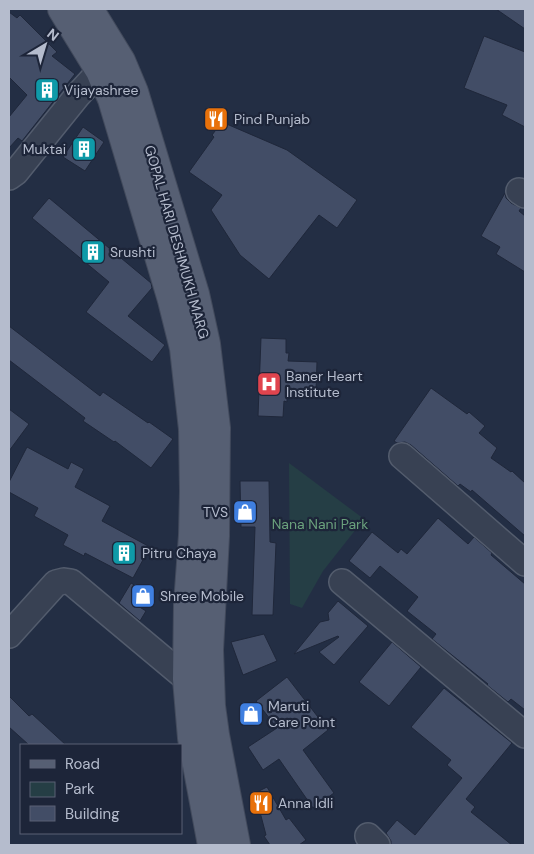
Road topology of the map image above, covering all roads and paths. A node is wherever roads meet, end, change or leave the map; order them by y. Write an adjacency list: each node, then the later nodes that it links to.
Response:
1 (62, 9): 3 (main road, GOPAL HARI DESHMUKH MARG)
2 (89, 9): 3 (main road, GOPAL HARI DESHMUKH MARG)
3 (112, 78): 4 (street); 9 (main road, GOPAL HARI DESHMUKH MARG); 12 (main road, GOPAL HARI DESHMUKH MARG)
4 (9, 177)
5 (402, 456): 6 (street)
6 (525, 563)
7 (342, 582): 10 (street)
8 (9, 635): 9 (street)
9 (187, 678): 11 (main road, GOPAL HARI DESHMUKH MARG)
10 (525, 735)
11 (212, 845)
12 (236, 845)

